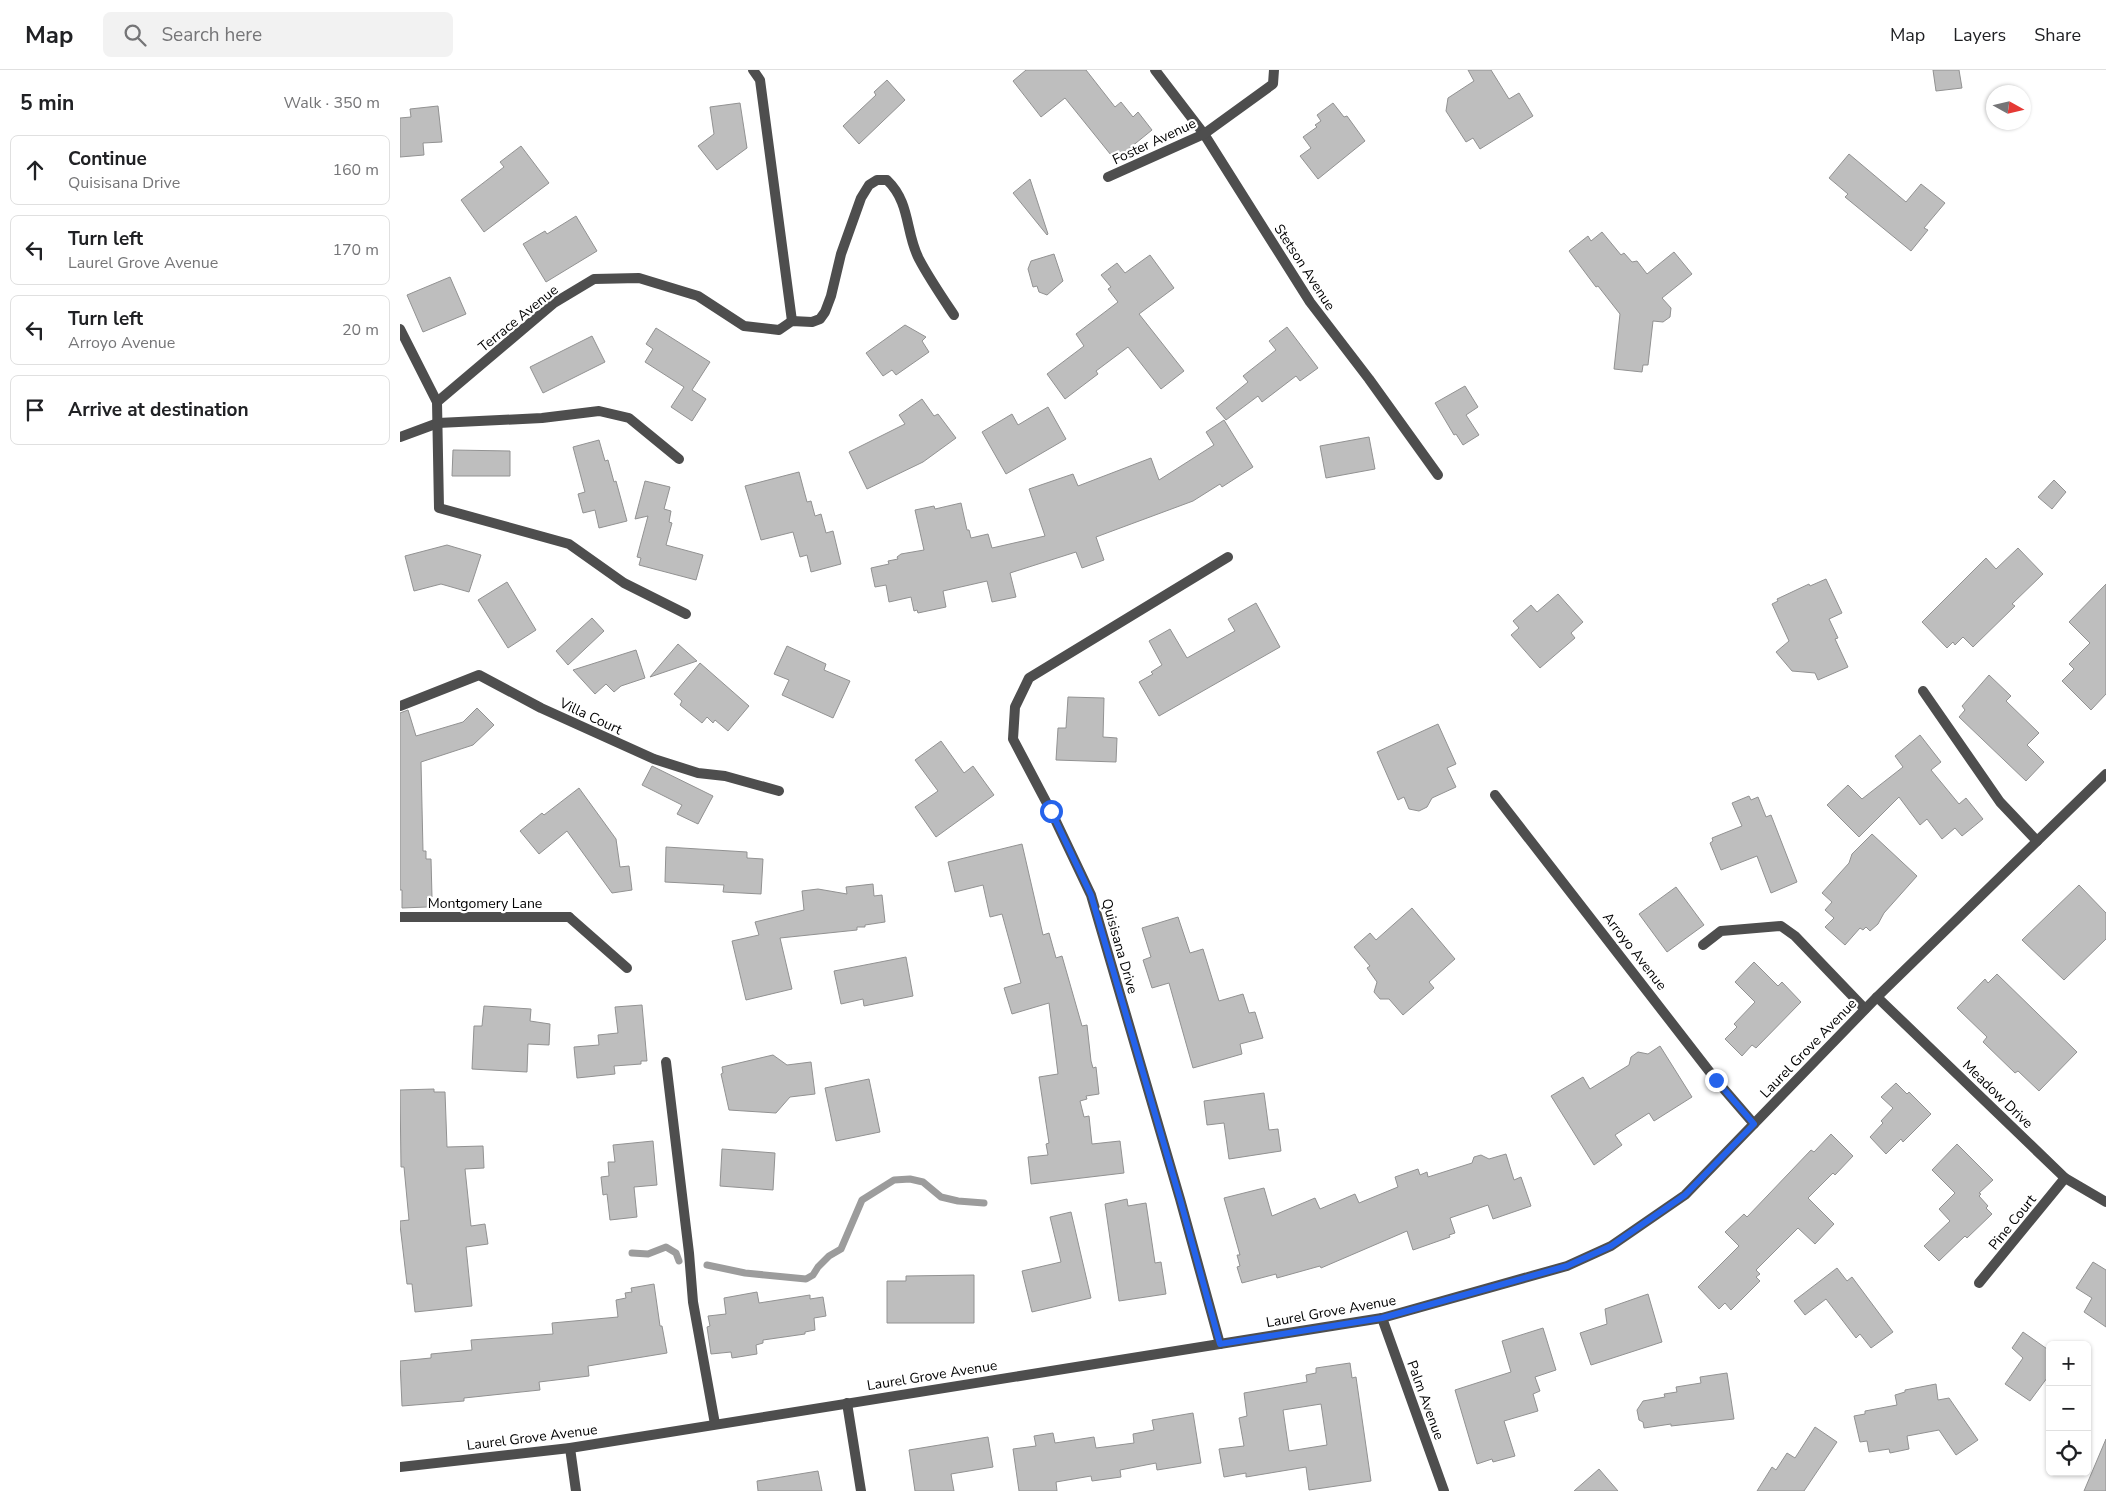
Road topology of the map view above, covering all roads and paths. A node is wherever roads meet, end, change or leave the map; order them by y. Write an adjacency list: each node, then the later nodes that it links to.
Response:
1 (753, 70): 7 (street)
2 (1156, 70): 4 (street, Stetson Avenue)
3 (1274, 70): 4 (street, Foster Avenue)
4 (1204, 134): 5 (street, Foster Avenue); 13 (street, Stetson Avenue)
5 (1108, 177)
6 (954, 315): 7 (street, Terrace Avenue)
7 (792, 321): 9 (street, Terrace Avenue)
8 (400, 329): 9 (street)
9 (437, 402): 10 (street)
10 (438, 422): 11 (street); 12 (street); 15 (street)
11 (400, 437)
12 (680, 459)
13 (1438, 475)
14 (1228, 557): 33 (street, Quisisana Drive)
15 (686, 614)
16 (1923, 690): 21 (street)
17 (400, 706): 19 (street, Villa Court)
18 (2106, 774): 21 (street, Laurel Grove Avenue)
19 (779, 791)
20 (1495, 795): 28 (street, Arroyo Avenue)
21 (2037, 841): 25 (street, Laurel Grove Avenue)
22 (400, 917): 24 (street, Montgomery Lane)
23 (1703, 945): 26 (street)
24 (627, 968)
25 (1876, 997): 26 (street, Laurel Grove Avenue); 29 (street, Meadow Drive)
26 (1865, 1010): 28 (street, Laurel Grove Avenue)
27 (666, 1062): 35 (street)
28 (1754, 1124): 32 (street, Laurel Grove Avenue)
29 (2065, 1178): 30 (street, Meadow Drive); 31 (street, Pine Court)
30 (2106, 1202)
31 (1979, 1284)
32 (1382, 1318): 33 (street, Laurel Grove Avenue); 40 (street, Palm Avenue)
33 (1220, 1344): 34 (street, Laurel Grove Avenue)
34 (847, 1403): 35 (street, Laurel Grove Avenue); 39 (street)
35 (715, 1424): 36 (street, Laurel Grove Avenue)
36 (570, 1448): 37 (street, Laurel Grove Avenue); 38 (street)
37 (400, 1467)
38 (576, 1491)
39 (861, 1491)
40 (1444, 1491)

